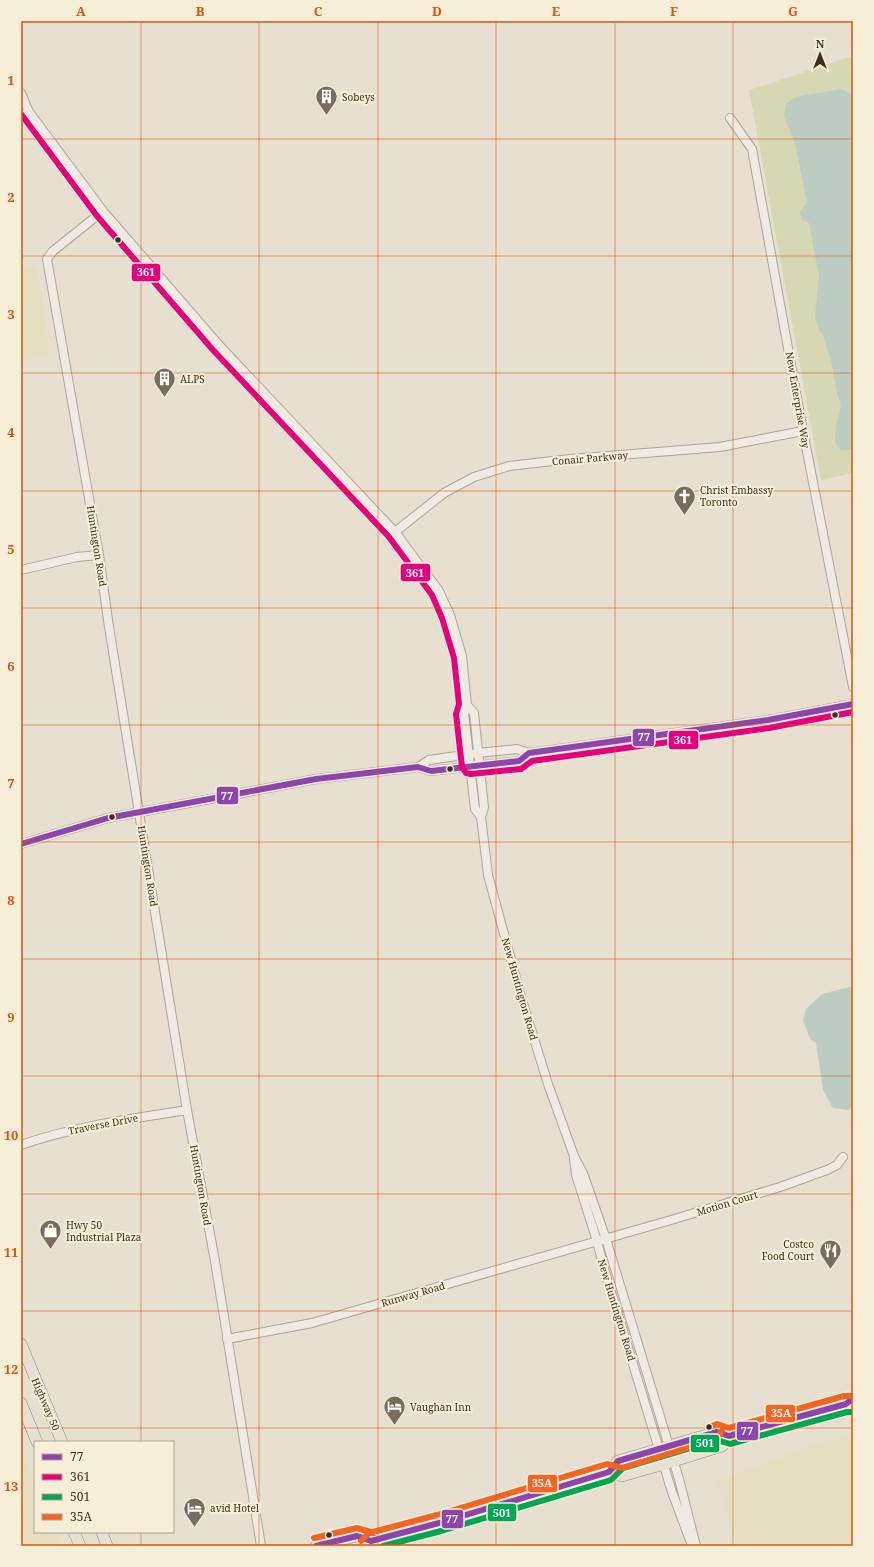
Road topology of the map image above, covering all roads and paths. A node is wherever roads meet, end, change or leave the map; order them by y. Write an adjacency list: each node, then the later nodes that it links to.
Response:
1 (21, 93): 3 (street, New Huntington Road)
2 (730, 118): 4 (street, New Enterprise Way)
3 (104, 211): 5 (street, New Huntington Road); 6 (street, Huntington Road)
4 (803, 431): 5 (street, Conair Parkway); 8 (street, New Enterprise Way)
5 (395, 532): 10 (street, New Huntington Road)
6 (99, 555): 7 (street); 17 (street, Huntington Road)
7 (21, 570)
8 (853, 687)
9 (853, 704): 12 (street)
10 (467, 705): 11 (street, New Huntington Road); 13 (street, New Huntington Road)
11 (478, 753): 12 (street); 13 (street); 14 (street, New Huntington Road)
12 (529, 753): 14 (street)
13 (469, 755): 15 (street, New Huntington Road); 16 (street)
14 (479, 765): 15 (street); 18 (street, New Huntington Road)
15 (470, 766): 16 (street); 18 (street, New Huntington Road)
16 (418, 767): 17 (street)
17 (140, 812): 19 (street); 20 (street, Huntington Road)
18 (481, 817): 22 (street, New Huntington Road)
19 (21, 844)
20 (187, 1110): 21 (street, Traverse Drive); 26 (street, Huntington Road)
21 (21, 1145)
22 (574, 1156): 24 (street, New Huntington Road); 25 (street, New Huntington Road)
23 (843, 1156): 24 (street, Motion Court)
24 (606, 1239): 25 (street, Motion Court); 33 (street, New Huntington Road)
25 (597, 1241): 26 (street, Runway Road); 33 (street, New Huntington Road)
26 (227, 1339): 43 (street, Huntington Road)
27 (21, 1344): 32 (main road, Highway 50)
28 (851, 1402): 30 (main road)
29 (21, 1403): 31 (main road)
30 (729, 1436): 33 (main road); 34 (main road)
31 (37, 1441)
32 (62, 1441)
33 (664, 1448): 34 (street, New Huntington Road); 35 (main road)
34 (668, 1463): 35 (main road); 45 (street); 46 (street)
35 (609, 1472): 39 (main road)
36 (68, 1533): 40 (main road)
37 (74, 1533): 41 (main road)
38 (100, 1533): 42 (main road)
39 (369, 1544): 44 (main road)
40 (74, 1546)
41 (80, 1546)
42 (106, 1546)
43 (261, 1546)
44 (316, 1546)
45 (692, 1546)
46 (696, 1546)

